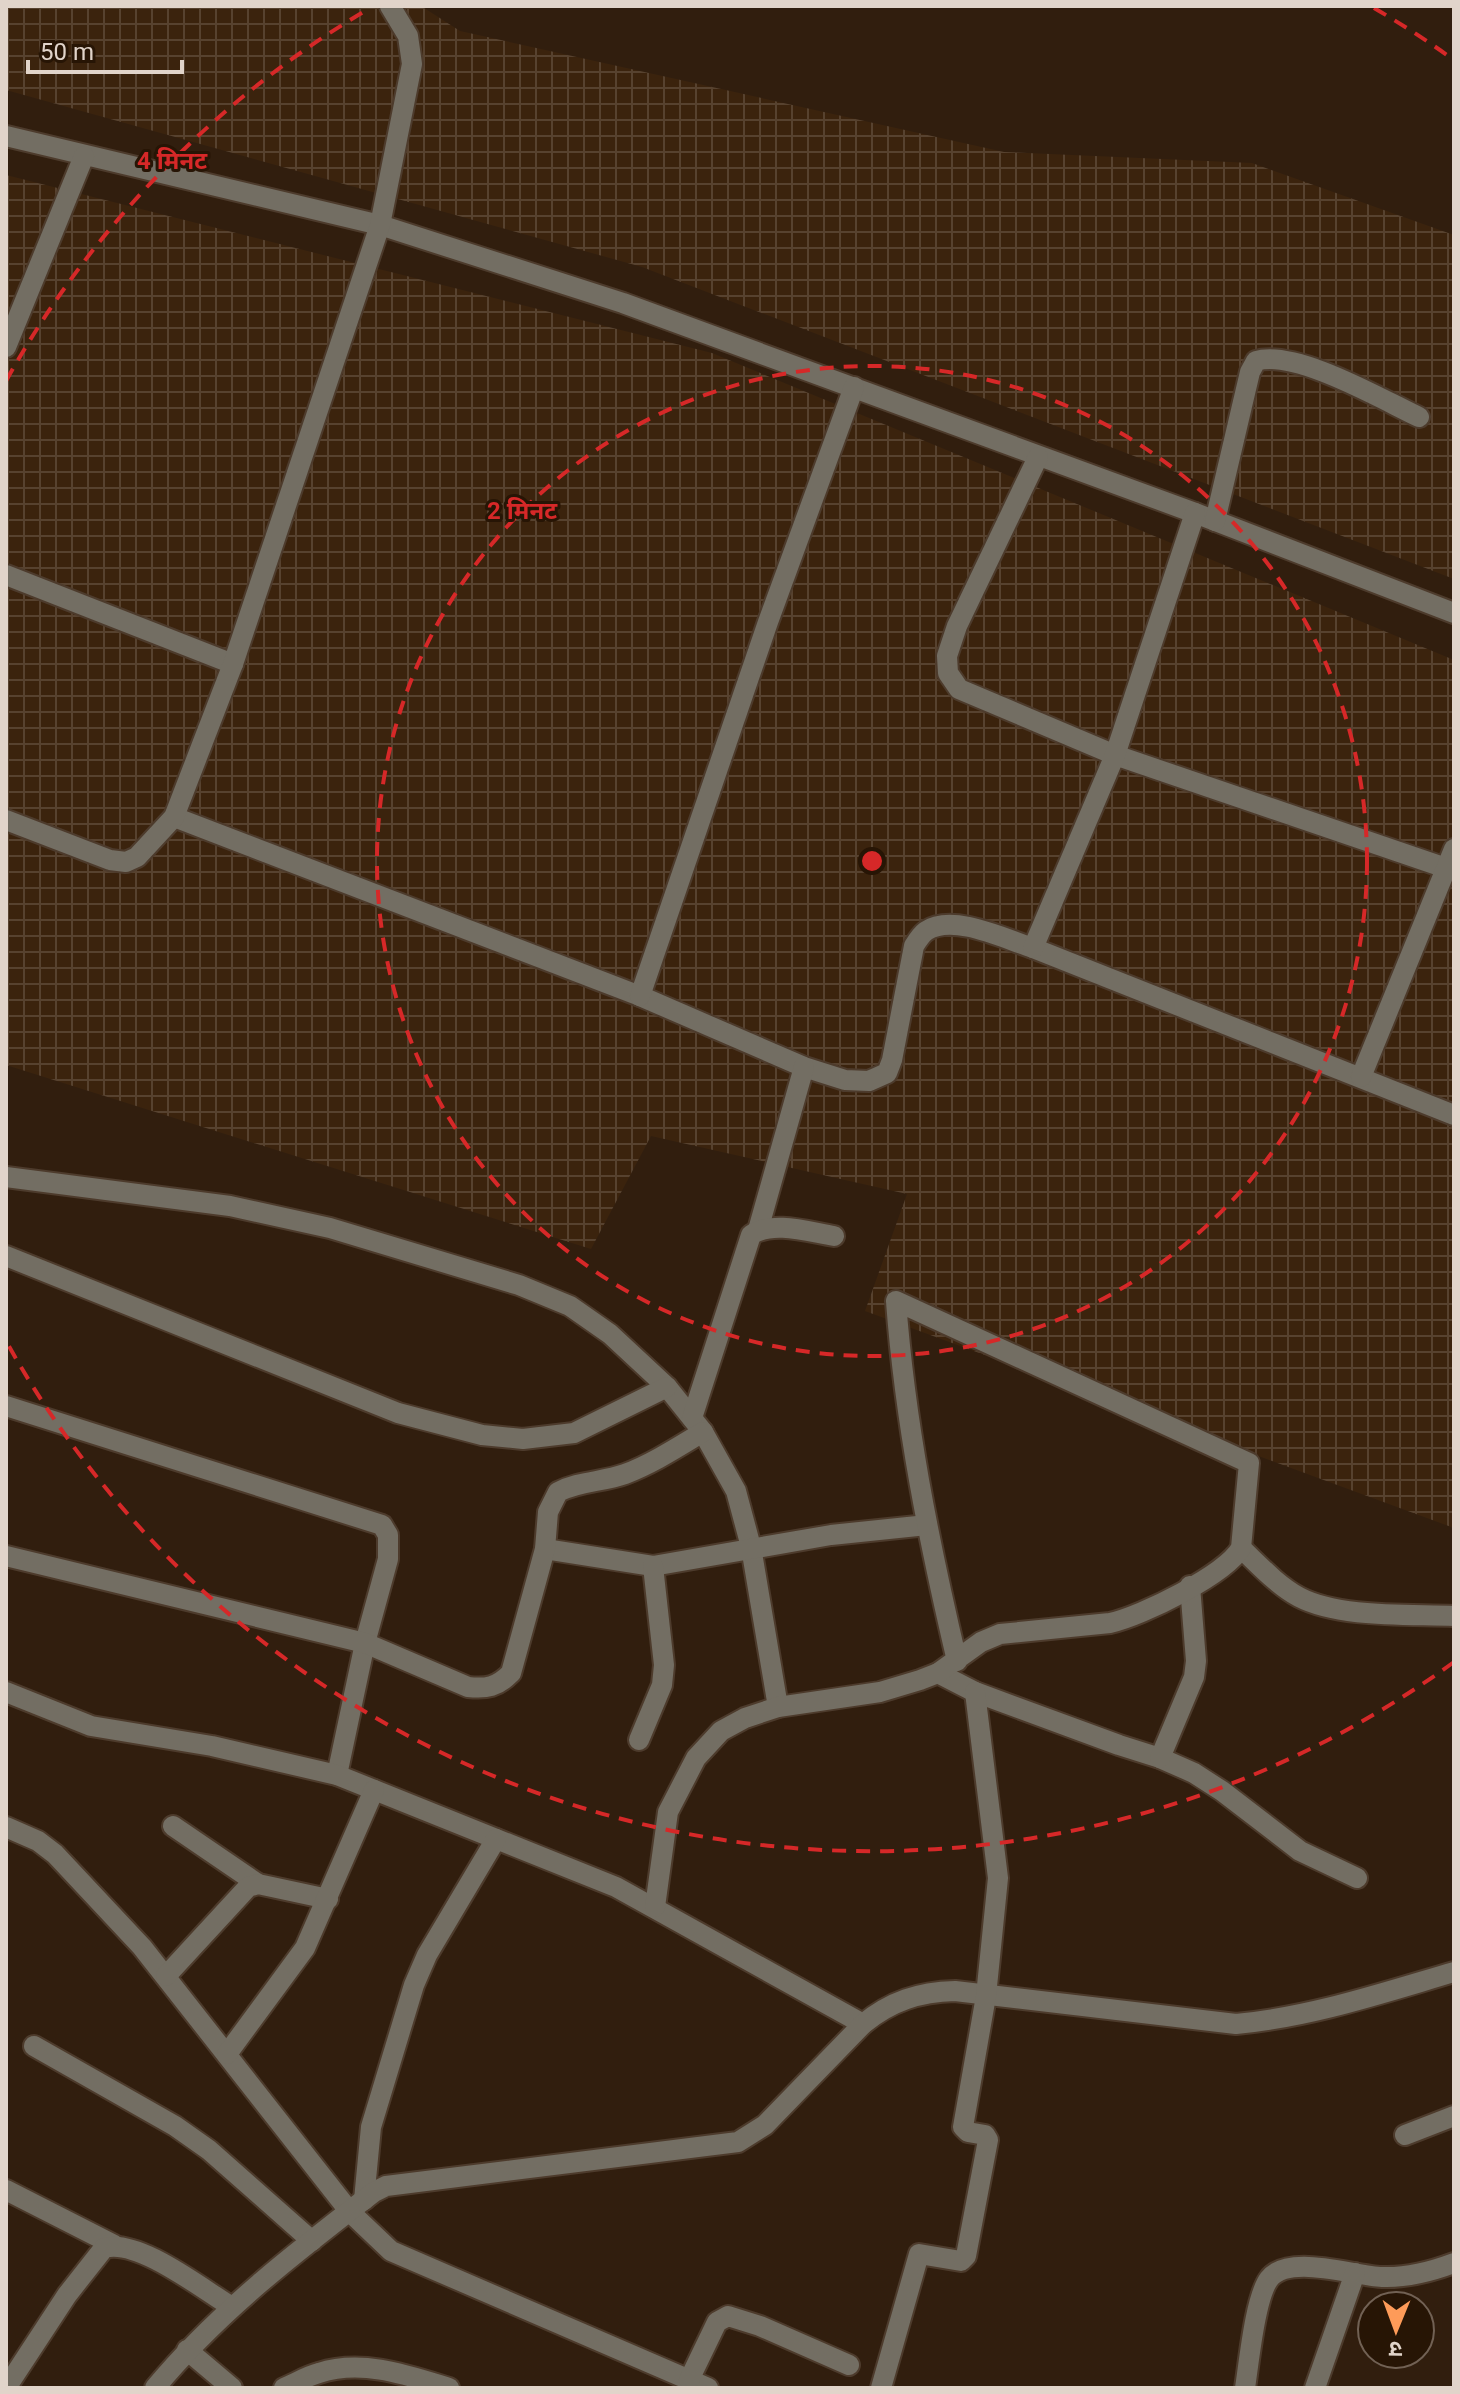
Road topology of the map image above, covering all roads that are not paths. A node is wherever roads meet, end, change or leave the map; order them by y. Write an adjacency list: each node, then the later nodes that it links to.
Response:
1 (390, 6): 4 (street)
2 (6, 136): 3 (street)
3 (84, 156): 4 (street); 5 (street)
4 (380, 225): 6 (street); 13 (street)
5 (6, 347)
6 (854, 387): 8 (street); 20 (street)
7 (1419, 417): 10 (street)
8 (1038, 457): 9 (street); 14 (street)
9 (1195, 513): 10 (street); 14 (street)
10 (1215, 521): 12 (street)
11 (6, 575): 13 (street)
12 (1454, 613)
13 (233, 664): 15 (street)
14 (1115, 755): 18 (street); 19 (street)
15 (174, 817): 16 (street); 20 (street)
16 (6, 820)
17 (1454, 849): 18 (street)
18 (1446, 868): 22 (street)
19 (1033, 948): 21 (street); 22 (street)
20 (640, 996): 21 (street)
21 (804, 1067): 25 (street)
22 (1361, 1077): 23 (street)
23 (1454, 1115)
24 (6, 1177): 28 (street)
25 (758, 1230): 26 (street); 30 (street)
26 (834, 1236)
27 (6, 1256): 28 (street)
28 (667, 1387): 30 (street)
29 (6, 1406): 39 (street)
30 (698, 1425): 32 (street); 34 (street)
31 (927, 1525): 32 (street); 33 (street); 40 (street)
32 (751, 1547): 36 (street); 44 (street)
33 (1241, 1548): 37 (street); 38 (street)
34 (545, 1549): 36 (street); 39 (street)
35 (6, 1556): 39 (street)
36 (653, 1566): 45 (street)
37 (1190, 1586): 40 (street); 46 (street)
38 (1454, 1616)
39 (365, 1643): 47 (street)
40 (957, 1661): 41 (street)
41 (938, 1673): 43 (street); 44 (street)
42 (6, 1692): 47 (street)
43 (975, 1692): 46 (street); 58 (street)
44 (778, 1707): 55 (street)
45 (639, 1740)
46 (1160, 1758): 52 (street)
47 (337, 1775): 48 (street)
48 (374, 1790): 51 (street); 54 (street)
49 (173, 1826): 53 (street)
50 (6, 1827): 57 (street)
51 (496, 1839): 55 (street); 65 (street)
52 (1357, 1878)
53 (258, 1884): 54 (street); 57 (street)
54 (328, 1899): 61 (street)
55 (655, 1907): 59 (street)
56 (1454, 1972): 58 (street)
57 (166, 1976): 61 (street)
58 (986, 1996): 59 (street); 79 (street)
59 (863, 2024): 65 (street)
60 (34, 2046): 66 (street)
61 (227, 2054): 65 (street)
62 (1454, 2116): 63 (street)
63 (1405, 2135)
64 (6, 2190): 67 (street)
65 (357, 2206): 66 (street); 73 (street)
66 (312, 2241): 70 (street)
67 (114, 2245): 70 (street); 74 (street)
68 (1454, 2263): 69 (street)
69 (1355, 2273): 80 (street); 81 (street)
70 (232, 2307): 71 (street)
71 (187, 2350): 75 (street); 76 (street)
72 (849, 2365): 73 (street)
73 (699, 2384)
74 (6, 2388)
75 (155, 2388)
76 (232, 2388)
77 (284, 2388): 78 (street)
78 (449, 2388)
79 (881, 2388)
80 (1245, 2388)
81 (1315, 2388)

